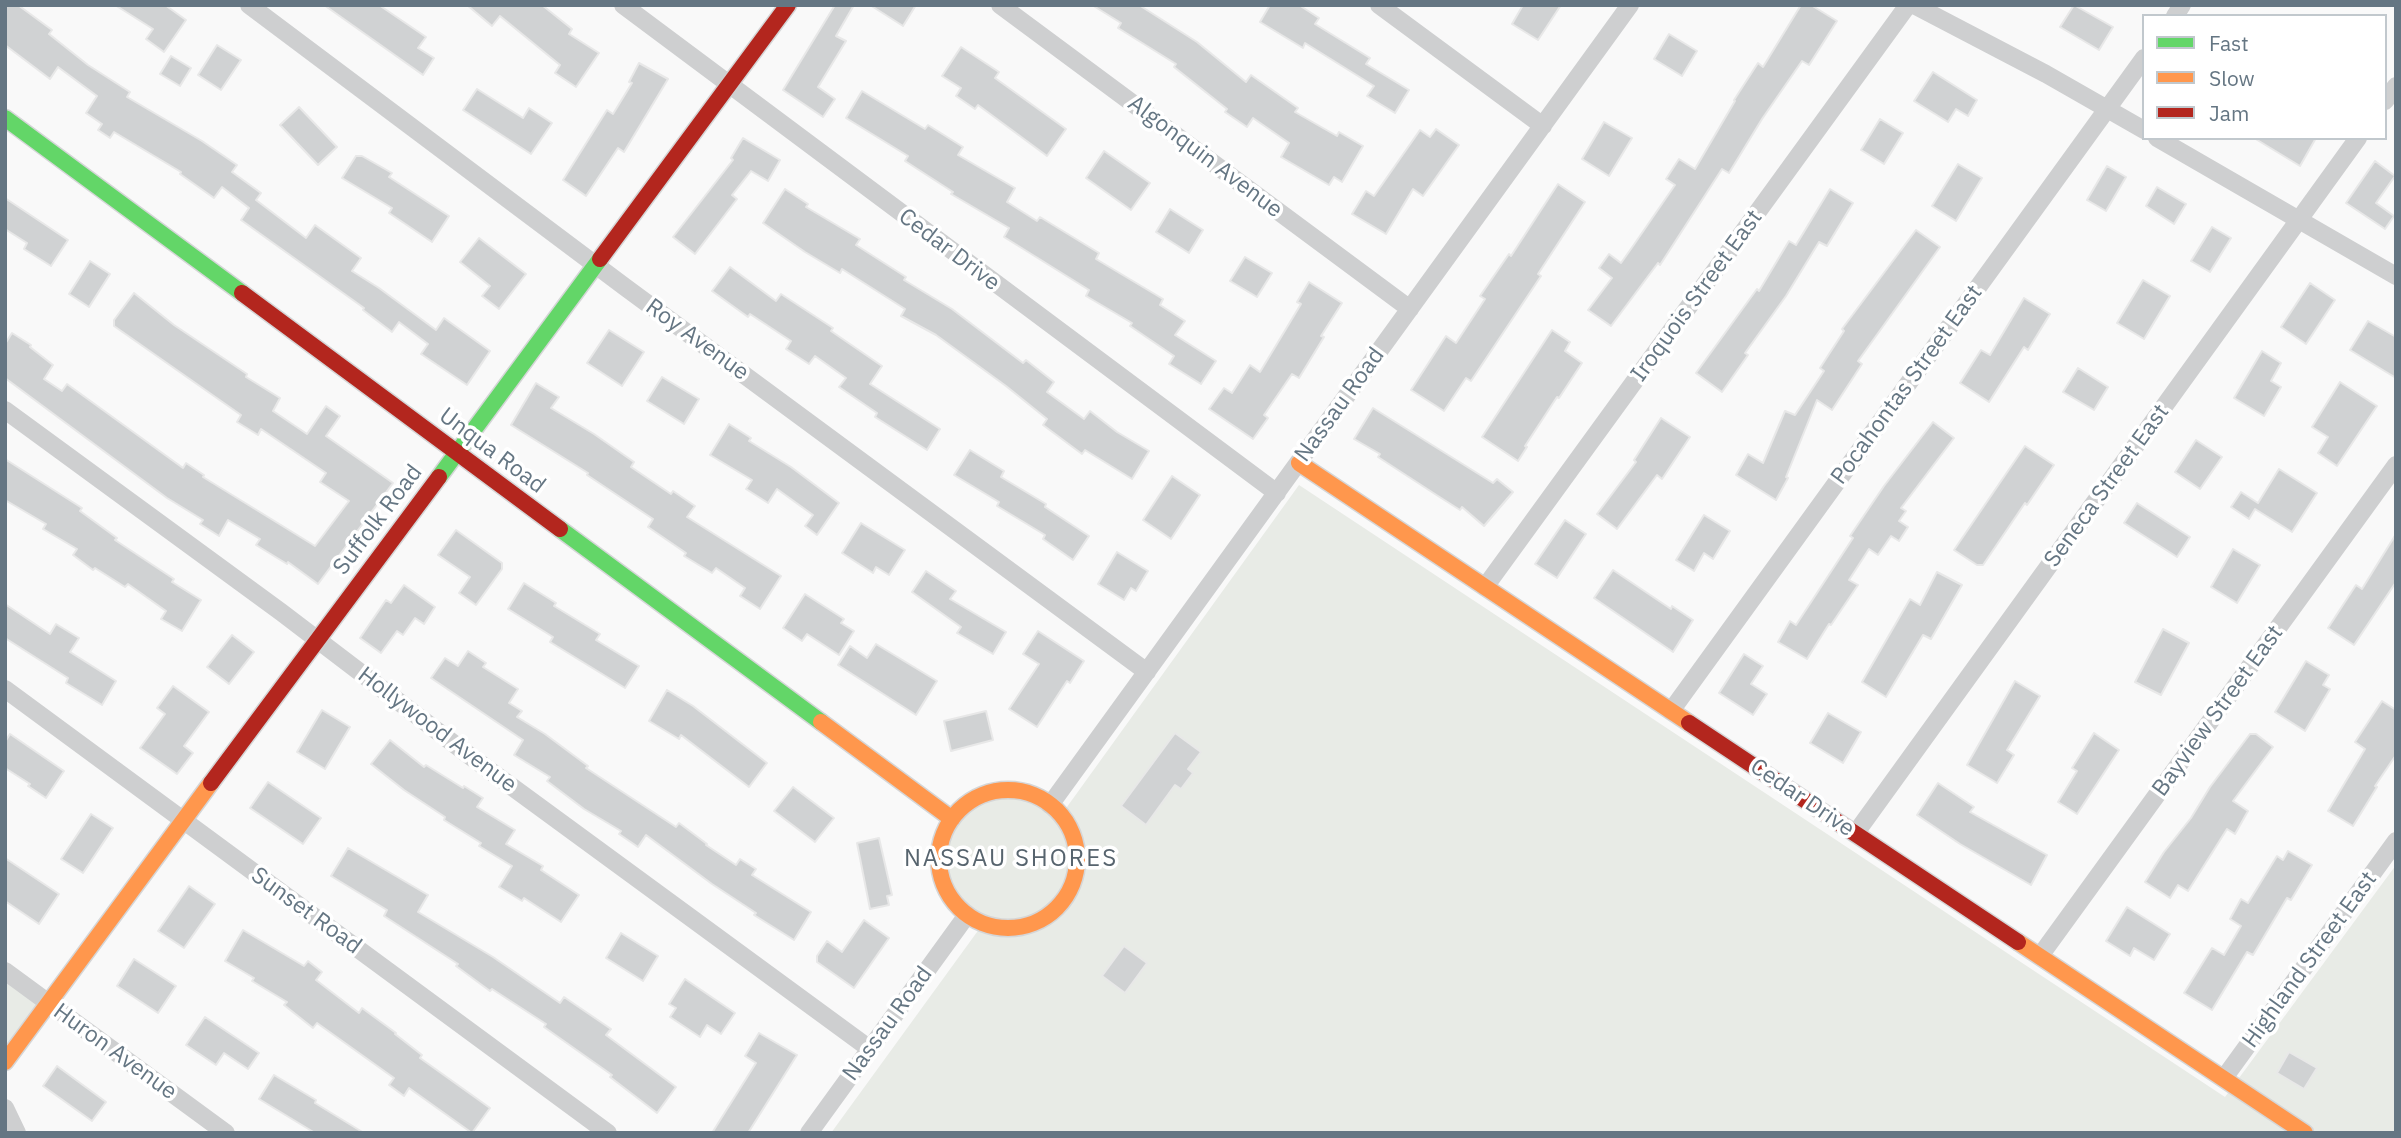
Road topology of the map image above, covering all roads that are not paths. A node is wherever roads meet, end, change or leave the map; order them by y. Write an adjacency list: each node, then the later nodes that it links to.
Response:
1 (249, 5): 18 (street, Roy Avenue)
2 (623, 5): 10 (street, Cedar Drive)
3 (788, 5): 10 (street, Suffolk Road)
4 (1000, 5): 20 (street, Algonquin Avenue)
5 (1379, 5): 13 (street)
6 (1630, 5): 13 (street, Nassau Road)
7 (1908, 5): 26 (street, Iroquois Street East)
8 (1914, 5): 11 (street)
9 (2142, 61): 11 (street, Pocahontas Street East)
10 (728, 86): 18 (street, Suffolk Road); 25 (street, Cedar Drive)
11 (2107, 109): 14 (street); 30 (street, Pocahontas Street East)
12 (5, 118): 22 (street, Unqua Road)
13 (1542, 126): 20 (street, Nassau Road)
14 (2142, 130)
15 (2160, 140): 17 (street)
16 (2357, 140): 17 (street, Seneca Street East)
17 (2299, 220): 19 (street); 34 (street, Seneca Street East)
18 (597, 264): 22 (street, Suffolk Road); 28 (street, Roy Avenue)
19 (2396, 276)
20 (1410, 309): 23 (street, Nassau Road)
21 (5, 410): 27 (street, Hollywood Avenue)
22 (457, 452): 27 (street, Suffolk Road); 32 (street, Unqua Road)
23 (1299, 463): 25 (street, Nassau Road); 26 (street, Cedar Drive)
24 (2396, 465): 37 (street, Bayview Street East)
25 (1277, 493): 28 (street, Nassau Road)
26 (1485, 587): 30 (street, Cedar Drive)
27 (317, 641): 33 (street, Suffolk Road); 40 (street, Hollywood Avenue)
28 (1147, 671): 31 (street, Nassau Road)
29 (5, 689): 33 (street, Sunset Road)
30 (1671, 711): 34 (street, Cedar Drive)
31 (1050, 805): 32 (street); 36 (street)
32 (952, 820): 36 (street)
33 (184, 821): 39 (street, Suffolk Road); 46 (street, Sunset Road)
34 (1854, 834): 37 (street, Cedar Drive)
35 (2396, 841): 42 (street, Highland Street East)
36 (967, 915): 40 (street, Nassau Road)
37 (2040, 956): 42 (street, Cedar Drive)
38 (5, 971): 39 (street, Huron Avenue)
39 (49, 1003): 41 (street, Suffolk Road); 45 (street, Huron Avenue)
40 (870, 1049): 47 (street, Nassau Road)
41 (5, 1062)
42 (2224, 1078): 48 (street, Cedar Drive)
43 (5, 1108): 44 (street)
44 (18, 1133)
45 (226, 1133)
46 (608, 1133)
47 (809, 1133)
48 (2305, 1133)

